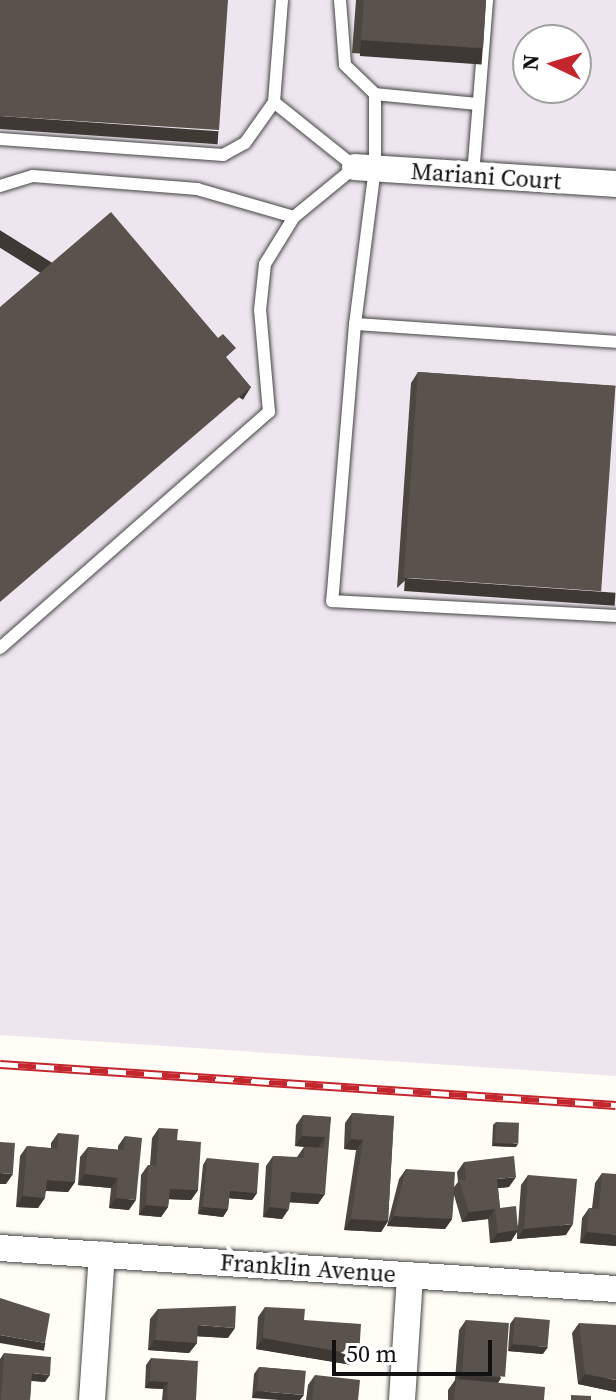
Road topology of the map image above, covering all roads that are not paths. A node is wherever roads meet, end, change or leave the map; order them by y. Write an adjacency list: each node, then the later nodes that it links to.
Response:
1 (282, 0): 5 (lane)
2 (340, 0): 4 (lane)
3 (487, 0): 6 (lane)
4 (375, 94): 6 (lane); 8 (lane)
5 (274, 102): 7 (lane); 8 (lane)
6 (477, 104): 9 (lane)
7 (0, 139)
8 (365, 168): 9 (street, Mariani Court); 12 (lane); 13 (lane)
9 (473, 175): 10 (street, Mariani Court)
10 (616, 184)
11 (0, 186): 12 (lane)
12 (294, 217): 16 (lane)
13 (355, 324): 14 (lane); 15 (lane)
14 (616, 342)
15 (616, 616)
16 (0, 648)
17 (0, 1248): 18 (street, Franklin Avenue)
18 (102, 1254): 19 (street, Franklin Avenue); 21 (street)
19 (410, 1275): 20 (street, Franklin Avenue); 22 (street)
20 (616, 1289)
21 (92, 1400)
22 (402, 1400)

